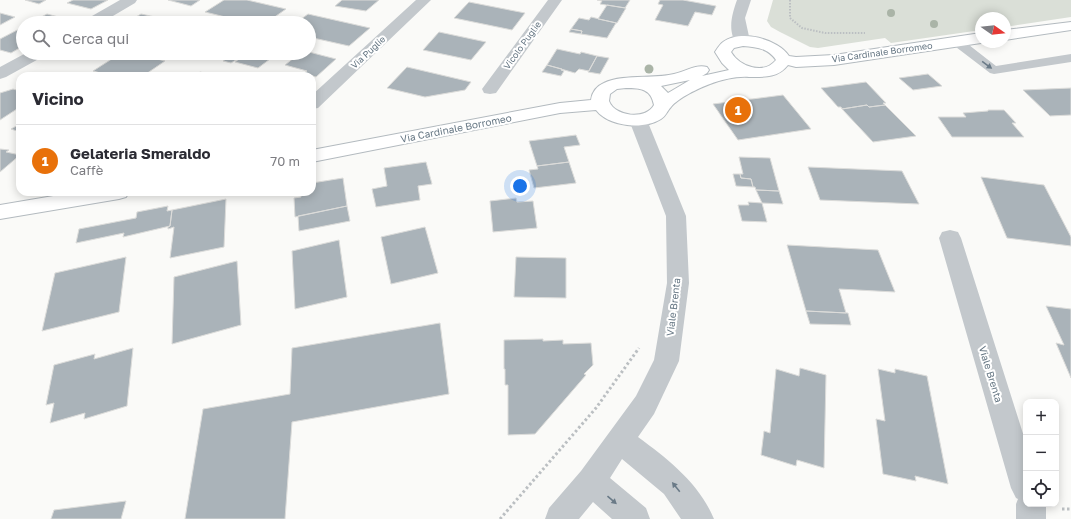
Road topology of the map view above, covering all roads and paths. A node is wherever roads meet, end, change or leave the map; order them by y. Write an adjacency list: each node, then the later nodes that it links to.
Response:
1 (130, 0): 6 (street)
2 (424, 0): 22 (street, Via Puglie)
3 (555, 0): 21 (street, Vicolo Puglie)
4 (744, 0): 11 (street)
5 (790, 0): 8 (path)
6 (102, 16)
7 (1071, 26): 9 (street)
8 (870, 33)
9 (1011, 34)
10 (975, 39): 12 (street, Via Cardinale Borromeo)
11 (742, 41): 13 (street); 16 (street)
12 (956, 41): 14 (lane, one-way to 14); 16 (street, Via Cardinale Borromeo)
13 (723, 52): 17 (street); 20 (street)
14 (1071, 58)
15 (25, 60): 18 (street)
16 (784, 60): 17 (street)
17 (748, 72): 24 (street)
18 (1, 73): 19 (street)
19 (16, 76)
20 (638, 83): 23 (street); 24 (street)
21 (490, 89)
22 (316, 100)
23 (600, 104): 25 (street); 26 (street, Via Cardinale Borromeo)
24 (663, 105): 25 (street)
25 (638, 120): 31 (street, Viale Brenta)
26 (316, 155)
27 (95, 196): 28 (street)
28 (0, 212)
29 (950, 238): 32 (street, Viale Brenta)
30 (640, 348): 35 (path)
31 (619, 440): 33 (street, Viale Brenta); 38 (street, one-way to 31)
32 (1023, 478)
33 (590, 481): 36 (street, Viale Brenta); 37 (street, one-way to 37)
34 (1031, 507): 39 (street)
35 (500, 519)
36 (560, 519)
37 (635, 519)
38 (699, 519)
39 (1031, 519)

